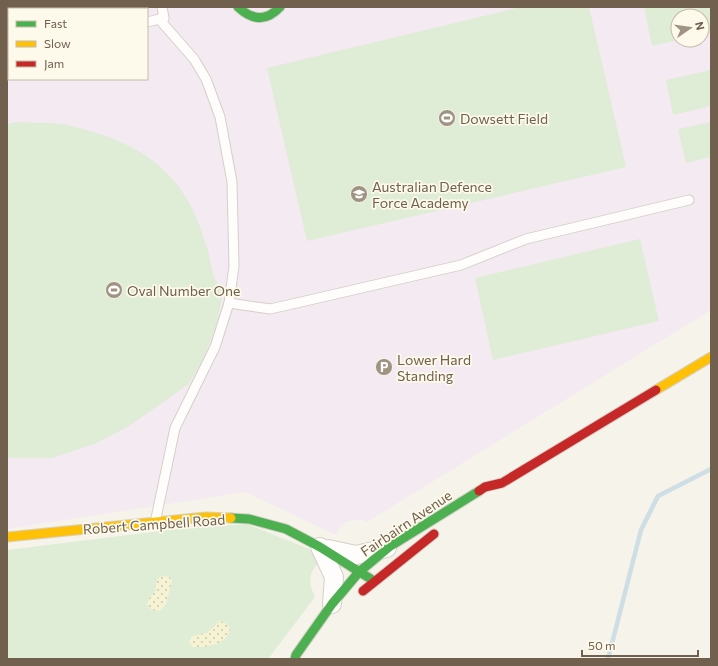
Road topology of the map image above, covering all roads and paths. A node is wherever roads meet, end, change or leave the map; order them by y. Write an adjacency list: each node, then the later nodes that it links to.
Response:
1 (162, 7): 4 (lane)
2 (238, 7): 3 (main road)
3 (280, 7)
4 (159, 19): 5 (lane); 7 (lane)
5 (148, 22)
6 (689, 200): 7 (lane)
7 (229, 303): 11 (lane)
8 (711, 357): 9 (main road, Fairbairn Avenue)
9 (502, 483): 10 (main road, Fairbairn Avenue); 15 (main road, Fairbairn Avenue)
10 (488, 497)
11 (155, 522): 13 (main road, Robert Campbell Road); 14 (main road, Robert Campbell Road)
12 (438, 531): 17 (main road, Fairbairn Avenue)
13 (7, 537)
14 (320, 547): 15 (street, Robert Campbell Road); 16 (main road, Robert Campbell Road); 19 (street)
15 (389, 548): 16 (main road, Fairbairn Avenue)
16 (359, 572): 17 (main road, Robert Campbell Road); 19 (main road, Fairbairn Avenue)
17 (374, 581): 18 (main road, Fairbairn Avenue)
18 (357, 597)
19 (332, 604): 20 (main road, Fairbairn Avenue)
20 (295, 659)

